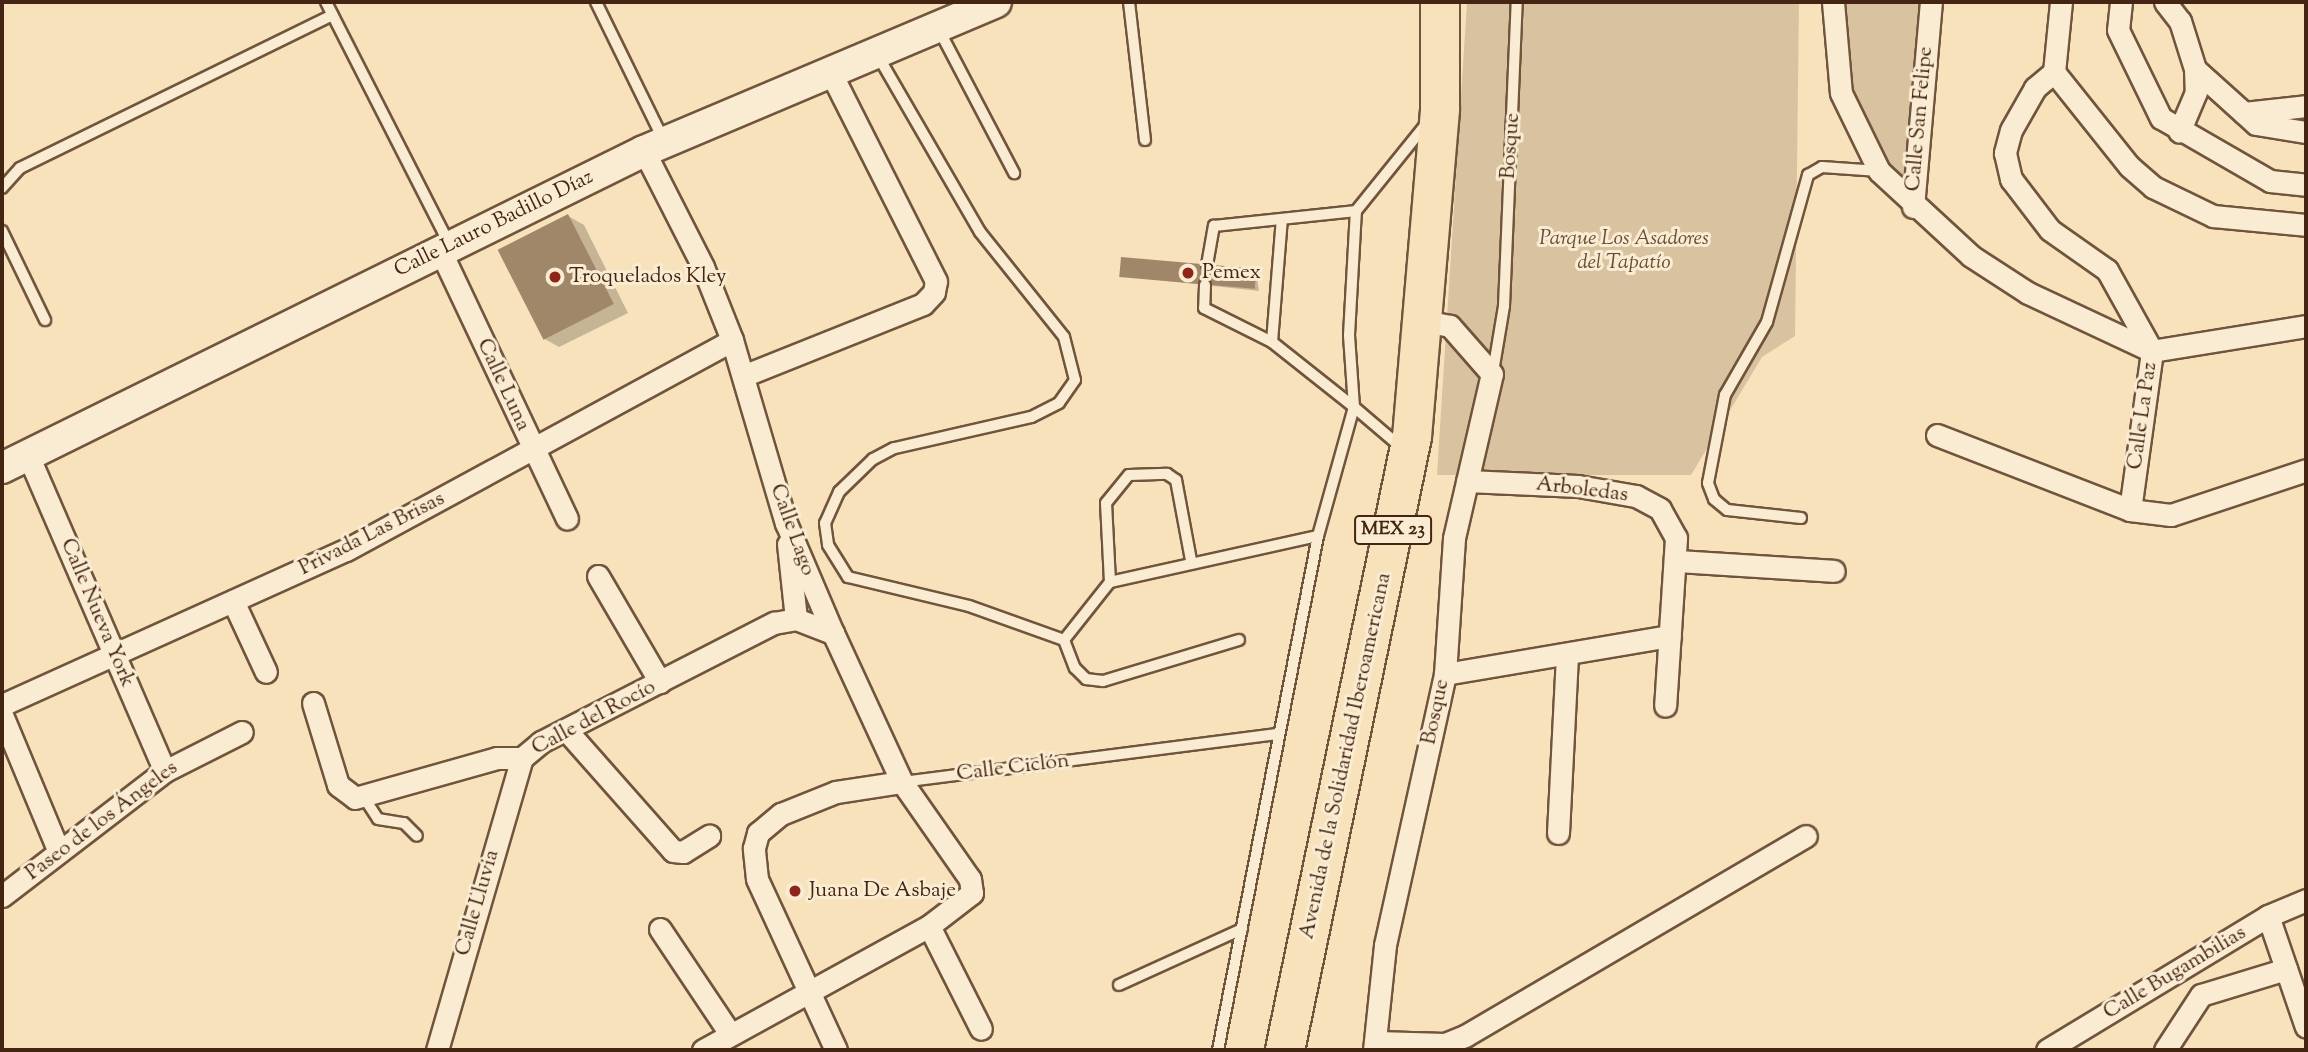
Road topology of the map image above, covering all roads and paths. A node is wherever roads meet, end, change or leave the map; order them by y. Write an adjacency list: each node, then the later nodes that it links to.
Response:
1 (326, 2): 12 (lane)
2 (596, 2): 24 (lane)
3 (996, 2): 13 (street, Calle Lauro Badillo Díaz)
4 (1129, 2): 23 (lane)
5 (1440, 2): 19 (highway, Avenida de la Solidaridad Iberoamericana / MEX 23)
6 (1517, 2): 43 (lane, Bosque)
7 (1833, 2): 25 (street)
8 (1931, 2): 29 (street, Calle San Felipe)
9 (2061, 2): 16 (street)
10 (2121, 2): 21 (street)
11 (2165, 2): 15 (street)
12 (333, 15): 28 (lane); 34 (lane)
13 (938, 28): 14 (street, Calle Lauro Badillo Díaz); 26 (lane)
14 (877, 53): 17 (street, Calle Lauro Badillo Díaz); 67 (lane)
15 (2195, 69): 20 (street); 21 (street)
16 (2054, 72): 32 (street); 42 (street)
17 (831, 73): 24 (street, Calle Lauro Badillo Díaz); 44 (street)
18 (2306, 106): 20 (street)
19 (1440, 108): 30 (lane); 38 (highway, Avenida de la Solidaridad Iberoamericana / MEX 23)
20 (2244, 113): 22 (street)
21 (2179, 132): 27 (street)
22 (2306, 132)
23 (1145, 141)
24 (655, 147): 34 (street, Calle Lauro Badillo Díaz); 40 (street, Calle Lago)
25 (1879, 171): 29 (street); 54 (lane)
26 (1014, 173)
27 (2306, 185)
28 (2, 188)
29 (1913, 207): 42 (street, Calle San Felipe)
30 (1356, 211): 31 (lane); 45 (lane)
31 (1282, 219): 35 (lane); 41 (lane)
32 (2306, 225)
33 (2, 231): 37 (lane)
34 (445, 247): 47 (street, Calle Luna); 49 (street, Calle Lauro Badillo Díaz)
35 (1207, 265)
36 (1205, 285): 41 (lane)
37 (45, 320)
38 (1424, 321): 43 (street); 48 (highway, Avenida de la Solidaridad Iberoamericana / MEX 23)
39 (2306, 326): 42 (street, Calle La Paz)
40 (732, 340): 44 (street, Calle Lago); 47 (street, Privada Las Brisas)
41 (1272, 342): 45 (lane)
42 (2152, 351): 53 (street, Calle La Paz)
43 (1492, 373): 52 (street, Bosque)
44 (743, 376): 56 (street, Calle Lago)
45 (1354, 407): 48 (lane); 57 (lane)
46 (1937, 435): 53 (street)
47 (533, 451): 55 (street, Calle Luna); 63 (street, Privada Las Brisas)
48 (1408, 453): 109 (highway, Avenida de la Solidaridad Iberoamericana / MEX 23)
49 (29, 454): 50 (street, Calle Lauro Badillo Díaz); 69 (street, Calle Nueva York)
50 (2, 468)
51 (2306, 470): 53 (street)
52 (1467, 481): 59 (street, Arboledas); 72 (street, Bosque)
53 (2130, 510)
54 (1801, 518)
55 (567, 519)
56 (786, 523): 64 (street); 65 (street, Calle Lago)
57 (1318, 536): 58 (lane); 80 (lane)
58 (1191, 560): 62 (lane); 62 (lane)
59 (1676, 561): 60 (street); 66 (street, Arboledas)
60 (1834, 571)
61 (598, 576): 73 (street)
62 (1110, 582): 67 (lane)
63 (233, 601): 69 (street, Privada Las Brisas); 71 (street)
64 (796, 619): 65 (street); 73 (street, Calle del Rocío)
65 (833, 633): 83 (street, Calle Lago)
66 (1670, 636): 70 (street); 76 (street, Arboledas)
67 (1064, 640): 68 (lane)
68 (1240, 640)
69 (114, 652): 75 (street, Privada Las Brisas); 82 (street, Calle Nueva York)
70 (1567, 656): 72 (street); 85 (street)
71 (266, 672)
72 (1445, 674): 104 (street, Bosque)
73 (660, 682): 78 (street, Calle del Rocío)
74 (313, 703): 84 (street)
75 (2, 705)
76 (1665, 706)
77 (2, 715): 89 (street)
78 (567, 731): 81 (street, Calle del Rocío); 87 (street)
79 (242, 732): 82 (street, Paseo de los Ángeles)
80 (1278, 734): 83 (lane, Calle Ciclón); 95 (lane)
81 (522, 758): 84 (street, Calle del Rocío); 105 (street, Calle Lluvia)
82 (165, 771): 89 (street, Paseo de los Ángeles)
83 (902, 782): 93 (street, Calle Lago); 99 (street, Calle Ciclón)
84 (354, 794): 86 (lane)
85 (1558, 833)
86 (417, 836)
87 (709, 836)
88 (1806, 836): 104 (street)
89 (59, 852): 90 (street, Paseo de los Ángeles)
90 (2, 896)
91 (2306, 900): 92 (street, Calle Bugambilias)
92 (2268, 916): 96 (street, Calle Bugambilias); 97 (street)
93 (929, 926): 99 (street); 102 (street)
94 (660, 929): 103 (street)
95 (1242, 929): 98 (lane); 108 (lane)
96 (2189, 968): 100 (street); 110 (street, Calle Bugambilias)
97 (2286, 969): 100 (street); 101 (street)
98 (1119, 985)
99 (808, 991): 103 (street); 107 (street)
100 (2201, 995): 111 (street)
101 (2306, 1027)
102 (981, 1029)
103 (729, 1032): 106 (street)
104 (1376, 1046)
105 (436, 1050)
106 (703, 1050)
107 (836, 1050)
108 (1218, 1050)
109 (1285, 1050)
110 (2047, 1050)
111 (2165, 1050)

